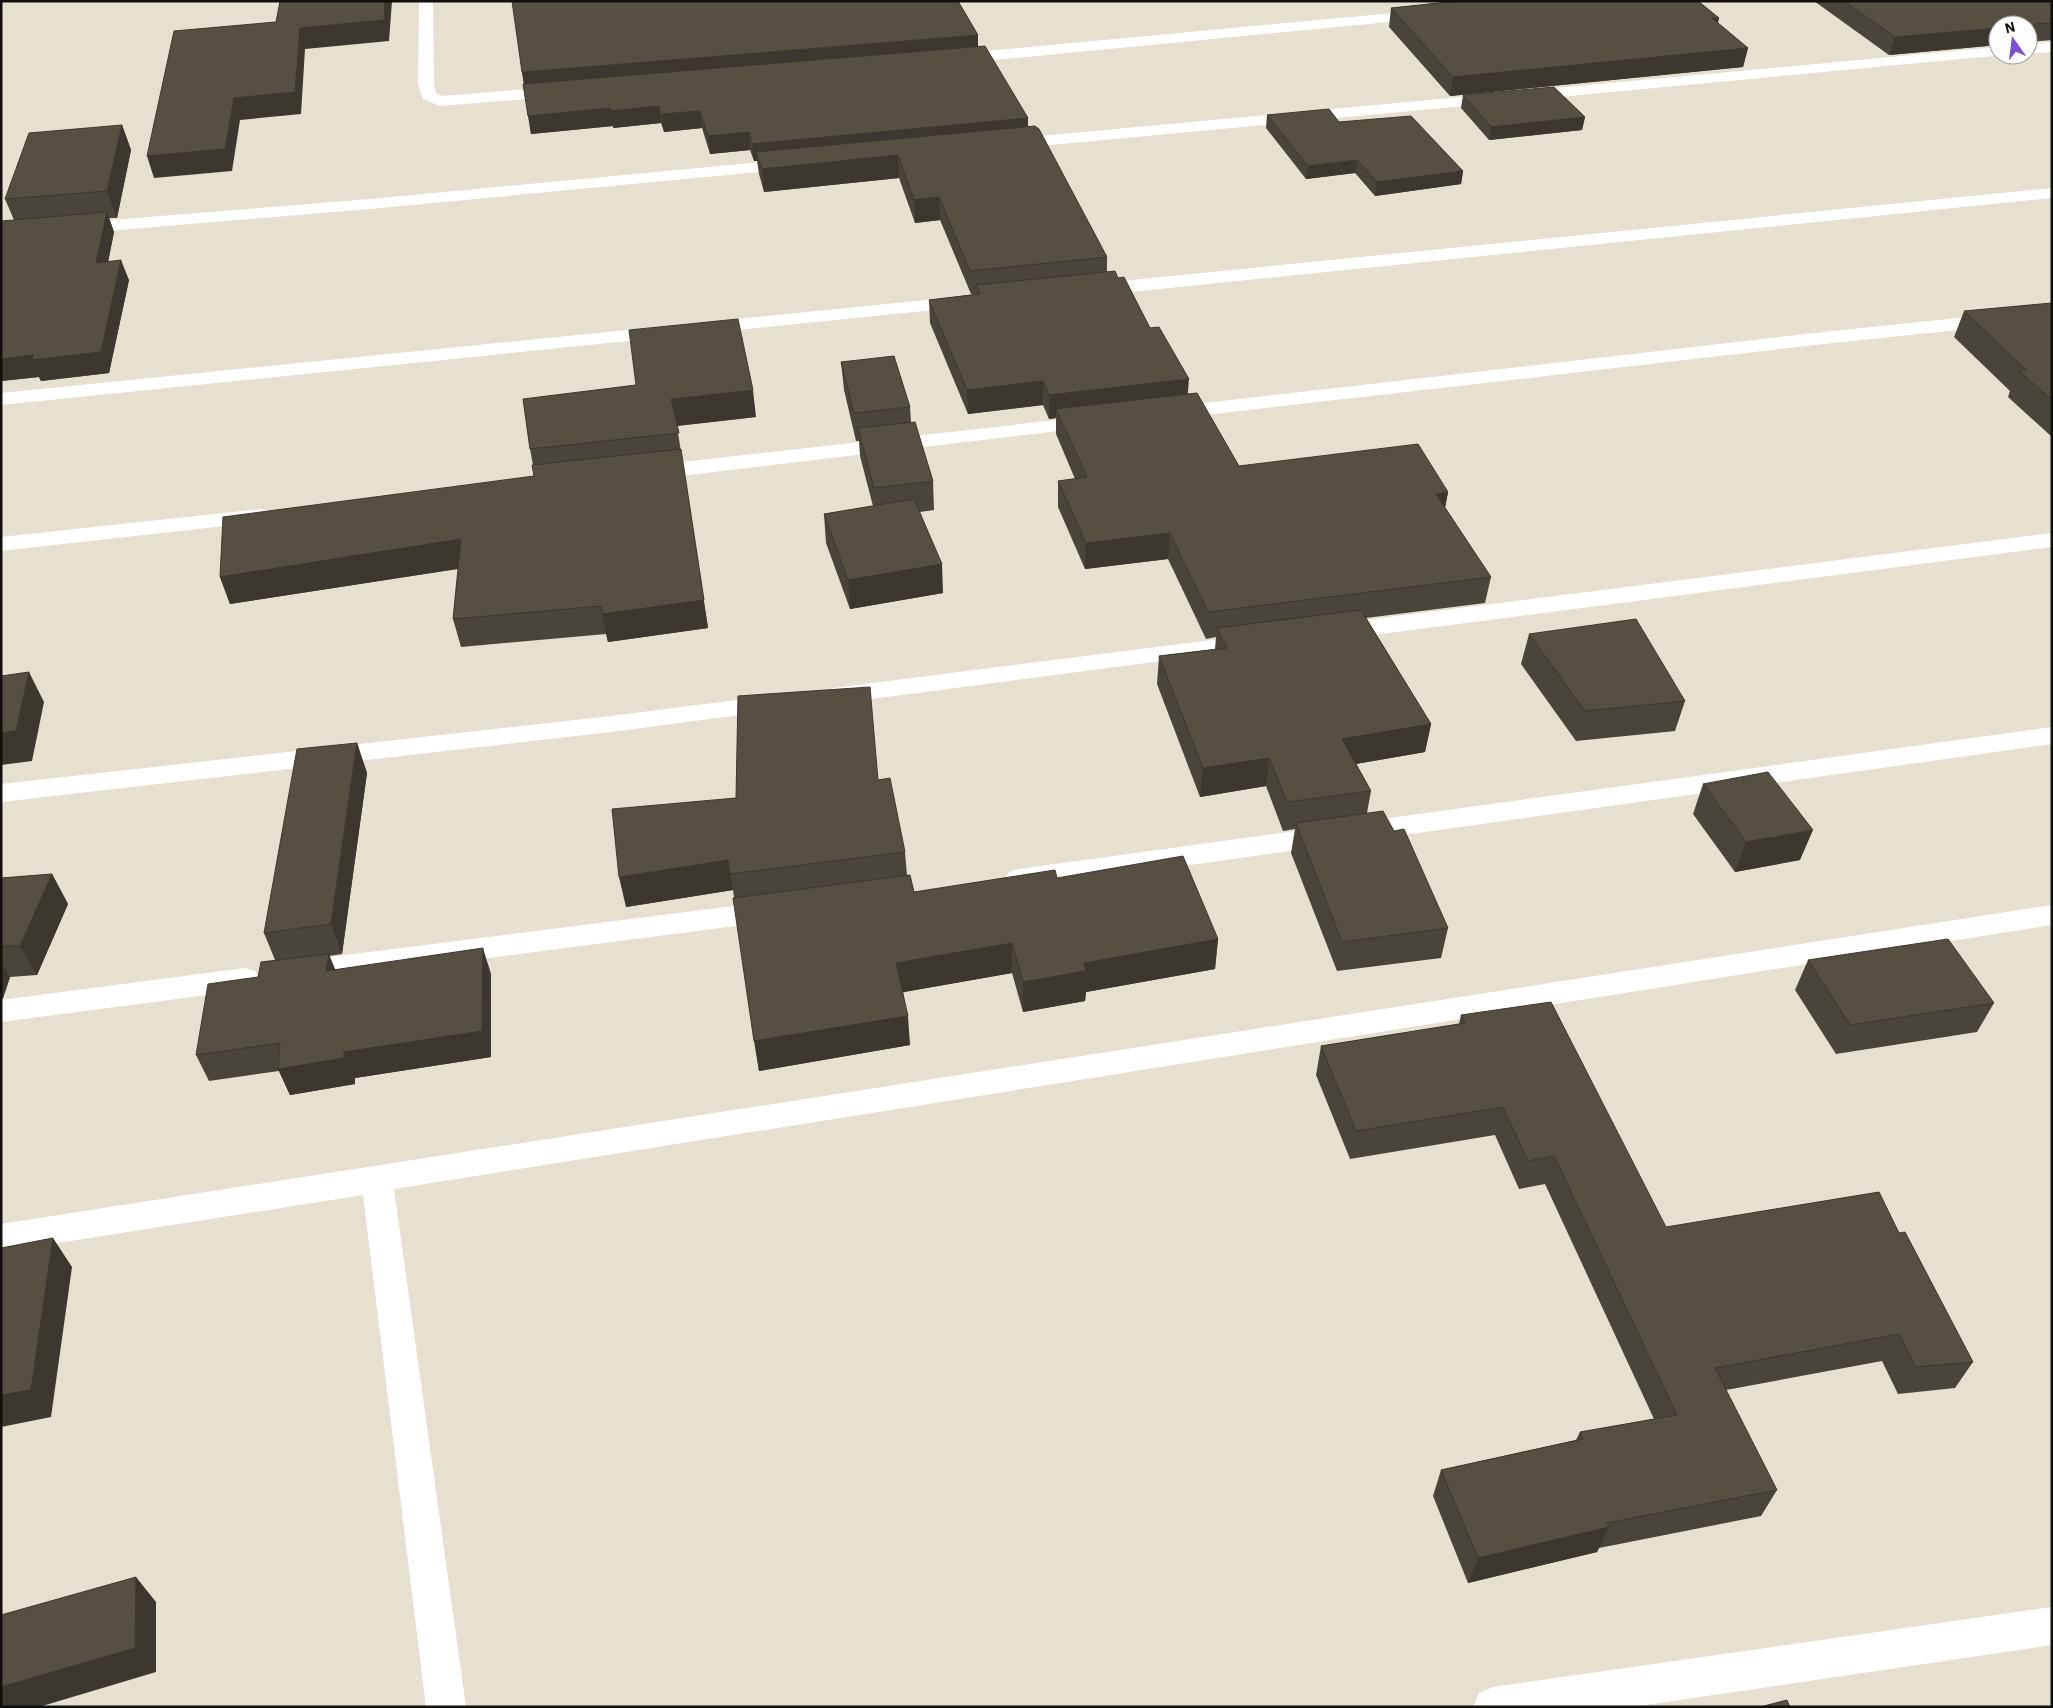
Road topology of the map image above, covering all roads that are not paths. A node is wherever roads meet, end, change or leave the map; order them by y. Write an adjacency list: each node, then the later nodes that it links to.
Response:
1 (426, 1): 9 (street)
2 (1393, 1): 4 (street)
3 (1445, 13): 4 (street)
4 (1406, 16): 8 (street)
5 (2052, 47): 6 (street)
6 (2038, 48)
7 (1988, 53): 10 (street)
8 (942, 60)
9 (578, 90)
10 (995, 146)
11 (807, 163): 13 (street)
12 (2052, 193): 14 (street)
13 (1, 235)
14 (1071, 292)
15 (982, 300): 17 (street)
16 (2052, 314): 18 (street)
17 (1, 399)
18 (1153, 415)
19 (1113, 420): 20 (street)
20 (628, 474)
21 (282, 514): 23 (street)
22 (2052, 540): 24 (street)
23 (1, 544)
24 (1310, 635)
25 (1271, 640): 27 (street)
26 (2052, 735): 28 (street)
27 (1, 793)
28 (992, 882)
29 (794, 908): 31 (street)
30 (2052, 915): 32 (street)
31 (1, 1011)
32 (376, 1180): 33 (street); 35 (street)
33 (1, 1238)
34 (2052, 1626): 36 (street)
35 (446, 1707)
36 (1493, 1707)

